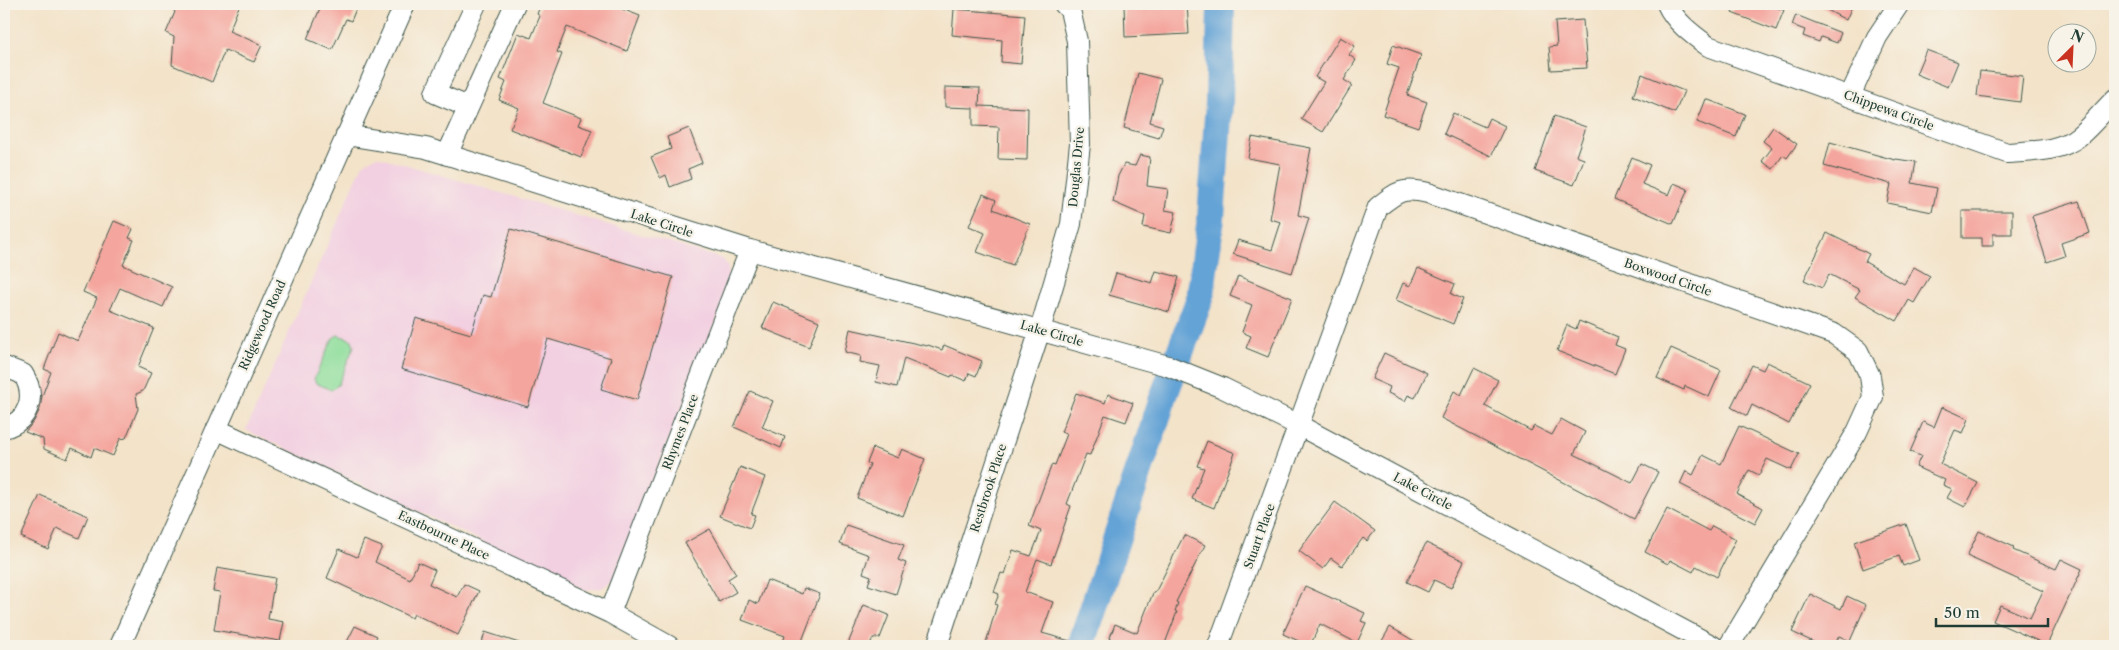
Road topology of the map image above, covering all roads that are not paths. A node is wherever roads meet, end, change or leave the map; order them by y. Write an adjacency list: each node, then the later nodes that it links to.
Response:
1 (405, 4): 10 (street, Ridgewood Road)
2 (476, 4): 9 (street)
3 (516, 4): 9 (street)
4 (1064, 4): 13 (street, Douglas Drive)
5 (1668, 4): 7 (street, Chippewa Circle)
6 (1898, 4): 7 (street)
7 (1850, 96): 8 (street, Chippewa Circle)
8 (2115, 99)
9 (468, 108): 11 (street)
10 (346, 135): 11 (street, Lake Circle); 17 (street, Ridgewood Road)
11 (447, 155): 12 (street, Lake Circle)
12 (750, 250): 13 (street, Lake Circle); 18 (street, Rhymes Place)
13 (1040, 330): 15 (street, Lake Circle); 21 (street, Restbrook Place)
14 (5, 367): 16 (street)
15 (1300, 426): 22 (street, Stuart Place); 23 (street, Lake Circle); 24 (street, Boxwood Circle)
16 (4, 428)
17 (216, 430): 18 (street, Eastbourne Place); 19 (street, Ridgewood Road)
18 (610, 613): 20 (street, Eastbourne Place)
19 (120, 646)
20 (669, 646)
21 (937, 646)
22 (1218, 646)
23 (1713, 646)
24 (1729, 646)

